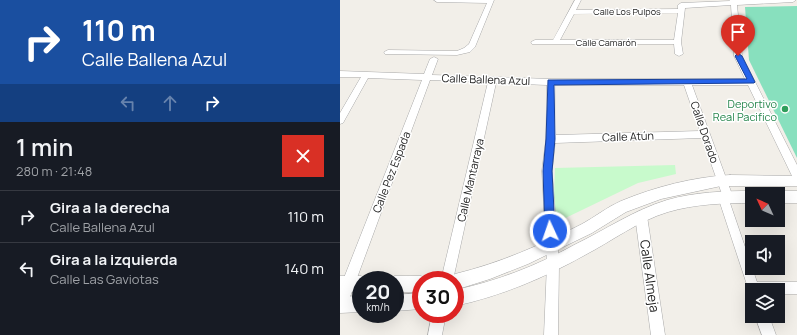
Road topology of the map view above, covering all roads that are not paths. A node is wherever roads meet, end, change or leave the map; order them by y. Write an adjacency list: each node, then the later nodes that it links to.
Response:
1 (437, 0): 2 (street)
2 (491, 0): 11 (street)
3 (578, 0): 7 (street)
4 (793, 0): 5 (street, Calle Los Pulpos)
5 (733, 2): 6 (street, Calle Los Pulpos); 20 (street)
6 (681, 6): 7 (street, Calle Los Pulpos); 10 (street)
7 (572, 12): 8 (street)
8 (556, 41): 9 (street, Calle Camarón); 10 (street, Calle Camarón)
9 (535, 42)
10 (677, 42): 12 (street)
11 (388, 52)
12 (679, 54)
13 (434, 59): 16 (street, Calle Pez Espada)
14 (340, 74): 15 (street, Calle Ballena Azul)
15 (366, 75): 16 (street, Calle Ballena Azul); 21 (street)
16 (428, 77): 17 (street, Calle Ballena Azul); 37 (street, Calle Pez Espada)
17 (493, 80): 18 (street, Calle Ballena Azul); 34 (street, Calle Mantarraya)
18 (551, 82): 19 (street, Calle Ballena Azul); 23 (street)
19 (688, 82): 20 (street, Calle Ballena Azul); 22 (street, Calle Dorado)
20 (752, 82): 24 (street)
21 (340, 121)
22 (706, 134): 23 (street, Calle Atún); 25 (street, Calle Dorado)
23 (551, 139): 32 (street)
24 (797, 174)
25 (722, 181): 26 (street); 27 (street, Calle Dorado); 32 (street)
26 (797, 181)
27 (728, 197): 28 (street); 31 (street); 36 (street, Calle Dorado)
28 (745, 197)
29 (785, 197): 30 (street)
30 (797, 197)
31 (641, 216): 33 (street); 47 (street, Calle Almeja)
32 (551, 247): 33 (street); 35 (street)
33 (553, 264): 40 (street); 46 (street)
34 (449, 271)
35 (464, 280)
36 (751, 283)
37 (349, 284): 42 (street, Calle Pez Espada)
38 (785, 288): 39 (street)
39 (797, 288)
40 (464, 297)
41 (352, 304): 42 (street)
42 (340, 305)
43 (437, 323): 45 (street)
44 (764, 323): 48 (street)
45 (435, 335)
46 (550, 335)
47 (658, 335)
48 (768, 335)

